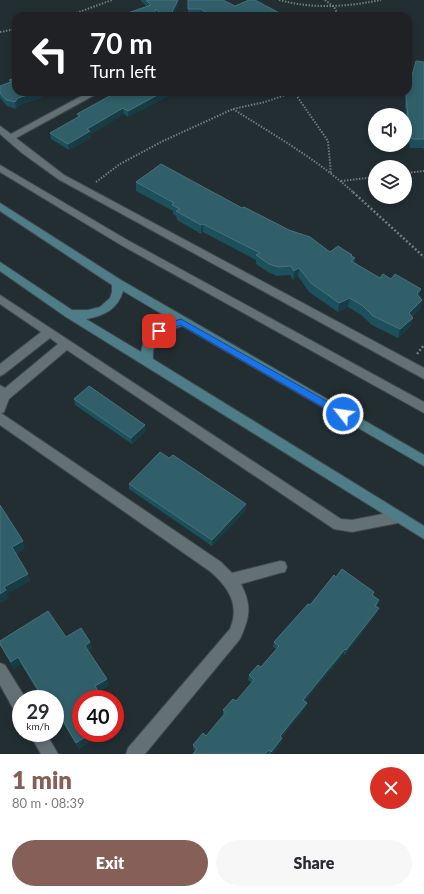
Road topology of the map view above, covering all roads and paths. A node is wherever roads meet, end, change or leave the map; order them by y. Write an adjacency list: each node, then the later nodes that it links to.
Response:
1 (112, 0): 6 (path)
2 (279, 0): 5 (path)
3 (325, 0): 5 (path)
4 (382, 0): 5 (path)
5 (334, 7): 7 (path)
6 (79, 12)
7 (337, 12)
8 (12, 30): 9 (path)
9 (0, 32)
10 (89, 96): 15 (street)
11 (282, 96): 13 (path)
12 (297, 96): 19 (path)
13 (233, 109): 19 (path); 22 (path)
14 (0, 130): 15 (street)
15 (10, 138): 22 (street)
16 (0, 168): 36 (street)
17 (424, 171): 18 (path)
18 (412, 172)
19 (331, 174): 21 (path)
20 (368, 178): 21 (path)
21 (341, 182): 24 (path)
22 (85, 190): 34 (street)
23 (0, 206): 26 (street)
24 (424, 257)
25 (0, 266): 28 (street)
26 (117, 283): 28 (street); 29 (street)
27 (0, 299): 30 (street)
28 (70, 314): 32 (street)
29 (181, 322): 32 (street); 39 (street)
30 (49, 332): 31 (street); 33 (street)
31 (66, 344): 35 (street); 40 (street)
32 (147, 362): 40 (street)
33 (0, 371)
34 (424, 374)
35 (2, 393): 37 (street)
36 (424, 408)
37 (0, 410)
38 (0, 418): 43 (street)
39 (424, 460)
40 (398, 517): 41 (street)
41 (424, 533)
42 (280, 566): 43 (street)
43 (230, 580): 48 (street)
44 (0, 670): 45 (street)
45 (12, 691)
46 (43, 742): 47 (street)
47 (50, 754)
48 (134, 754)

